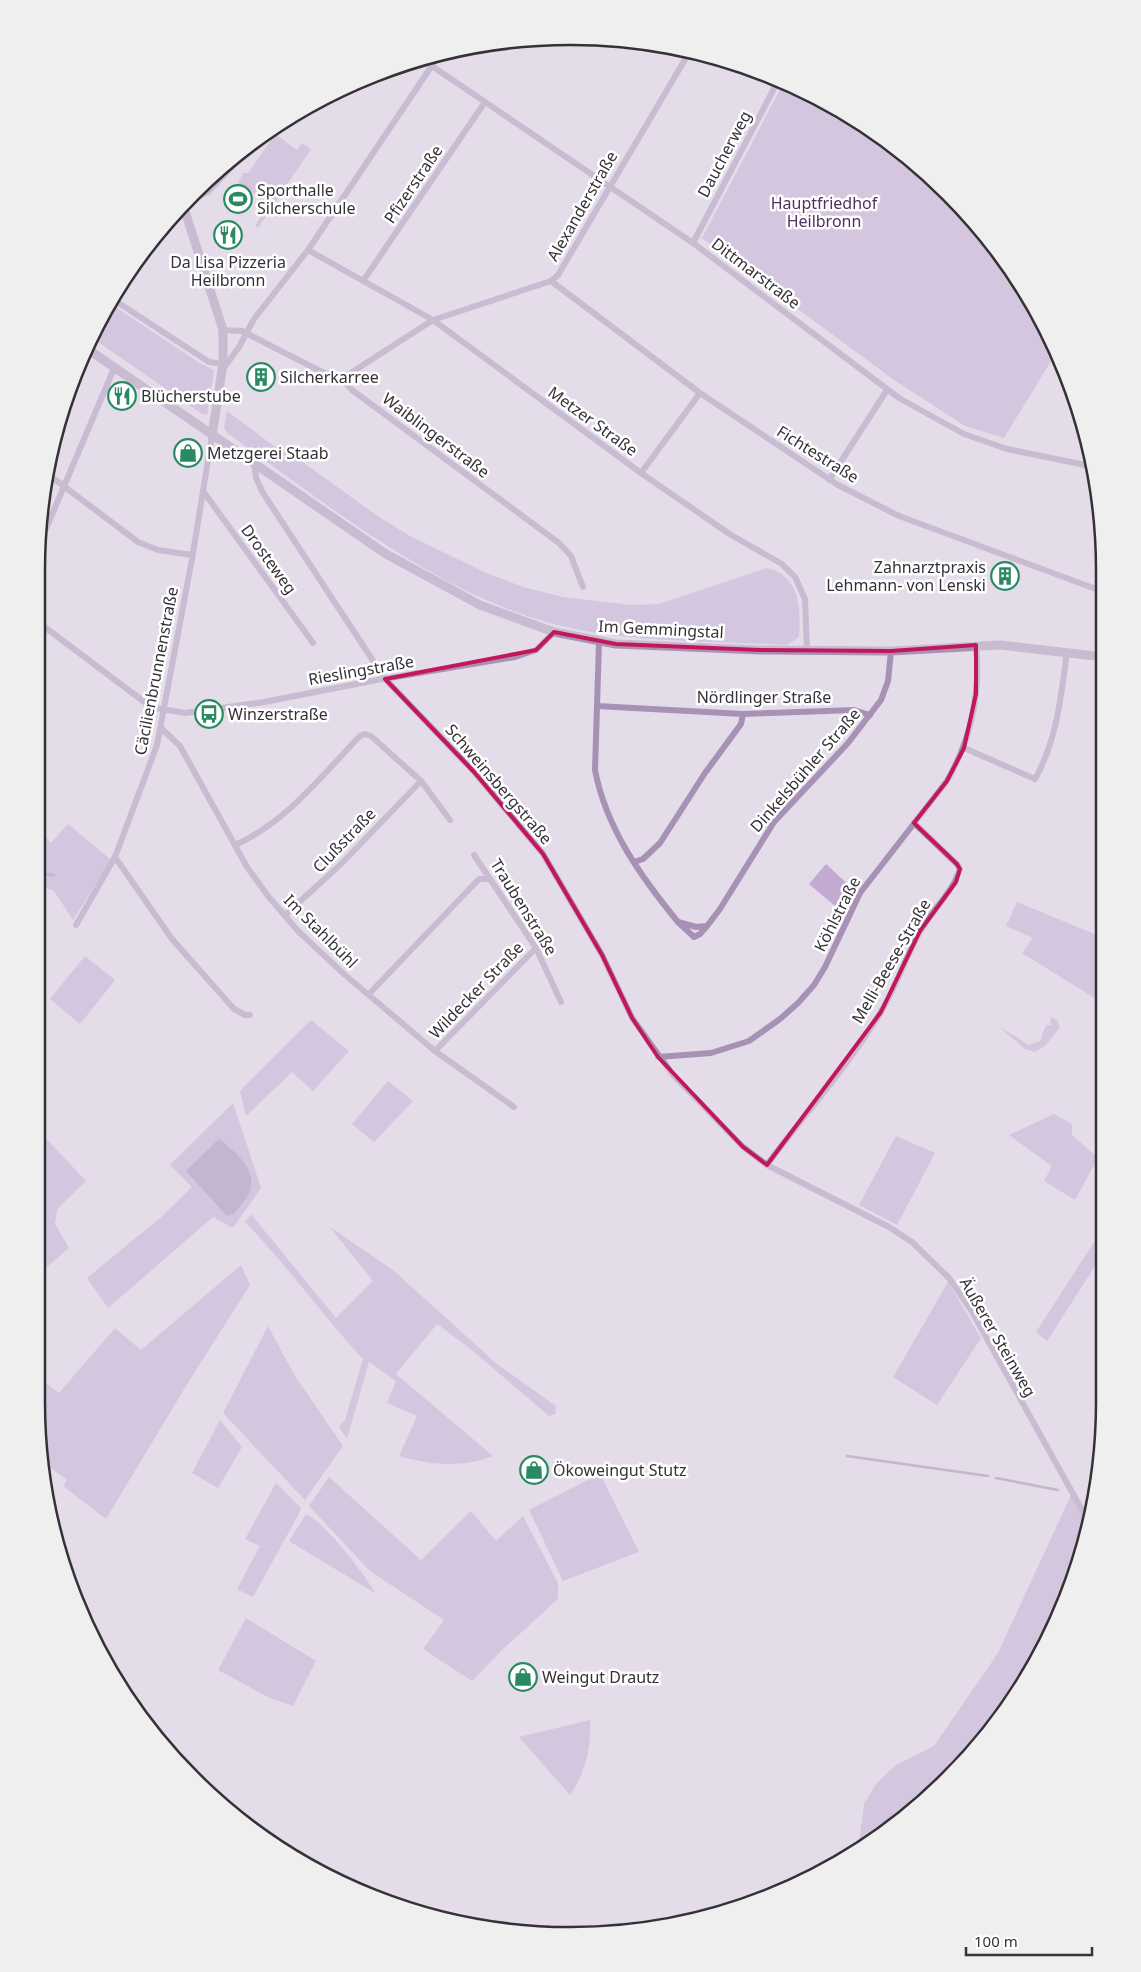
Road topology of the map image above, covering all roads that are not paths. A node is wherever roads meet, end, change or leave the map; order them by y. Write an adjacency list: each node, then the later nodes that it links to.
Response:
1 (686, 58): 7 (street, Alexanderstraße)
2 (434, 63): 3 (street)
3 (432, 66): 5 (street, Dittmarstraße); 11 (street)
4 (775, 86): 10 (street, Daucherweg)
5 (485, 102): 7 (street, Dittmarstraße); 12 (street, Pfizerstraße)
6 (224, 175): 8 (street)
7 (610, 185): 10 (street, Dittmarstraße); 13 (street, Alexanderstraße)
8 (205, 193)
9 (187, 212): 16 (street)
10 (693, 242): 22 (street, Dittmarstraße)
11 (308, 250): 12 (street, Metzer Straße); 17 (street)
12 (363, 281): 15 (street, Metzer Straße)
13 (550, 281): 15 (street, Alexanderstraße); 23 (street, Fichtestraße)
14 (118, 303): 20 (street)
15 (433, 320): 21 (street, Alexanderstraße); 27 (street, Metzer Straße)
16 (223, 330): 17 (street); 20 (street)
17 (247, 334): 20 (street); 21 (street)
18 (93, 352): 19 (street, Im Gemmingstal)
19 (115, 366): 24 (street, Im Gemmingstal); 30 (street)
20 (222, 367): 24 (street)
21 (346, 376): 34 (street, Waiblingerstraße)
22 (887, 390): 26 (street, Dittmarstraße); 29 (street)
23 (700, 393): 27 (street); 29 (street, Fichtestraße)
24 (212, 436): 25 (street, Im Gemmingstal); 31 (street, Cäcilienbrunnenstraße)
25 (254, 463): 37 (street, Im Gemmingstal); 45 (street, Schweinsbergstraße)
26 (1085, 465)
27 (641, 473): 41 (street, Metzer Straße)
28 (53, 478): 30 (street)
29 (829, 480): 35 (street, Fichtestraße)
30 (64, 487): 32 (street); 33 (street)
31 (203, 491): 33 (street, Cäcilienbrunnenstraße); 39 (street, Drosteweg)
32 (47, 529)
33 (192, 555): 47 (street, Cäcilienbrunnenstraße)
34 (583, 587)
35 (1096, 589)
36 (45, 627): 47 (street)
37 (554, 632): 38 (street, Im Gemmingstal); 45 (street, Rieslingstraße)
38 (599, 642): 41 (street, Im Gemmingstal); 46 (street)
39 (313, 644)
40 (976, 645): 42 (street, Im Gemmingstal); 43 (street, Im Gemmingstal); 51 (street, Köhlstraße)
41 (807, 650): 42 (street, Im Gemmingstal)
42 (891, 651): 49 (street, Dinkelsbühler Straße)
43 (1066, 652): 44 (street, Im Gemmingstal); 51 (street)
44 (1096, 656)
45 (385, 679): 47 (street, Rieslingstraße); 69 (street, Schweinsbergstraße)
46 (597, 706): 48 (street, Nördlinger Straße); 58 (street)
47 (163, 709): 50 (street, Cäcilienbrunnenstraße)
48 (744, 714): 49 (street, Nördlinger Straße); 58 (street)
49 (870, 715): 63 (street, Dinkelsbühler Straße)
50 (161, 728): 55 (street, Im Stahlbühl); 57 (street, Cäcilienbrunnenstraße)
51 (964, 748): 54 (street, Köhlstraße)
52 (420, 781): 53 (street); 55 (street); 60 (street, Clußstraße)
53 (450, 820)
54 (914, 823): 69 (street, Köhlstraße); 71 (street, Melli-Beese-Straße)
55 (236, 845): 60 (street, Im Stahlbühl)
56 (474, 856): 59 (street, Traubenstraße)
57 (115, 857): 62 (street, Cäcilienbrunnenstraße); 67 (street)
58 (634, 862): 61 (street)
59 (488, 879): 64 (street, Traubenstraße); 65 (street)
60 (285, 915): 65 (street, Im Stahlbühl)
61 (678, 922): 63 (street); 63 (street)
62 (76, 926)
63 (707, 926)
64 (536, 948): 66 (street, Traubenstraße); 68 (street, Wildecker Straße)
65 (369, 994): 68 (street, Im Stahlbühl)
66 (560, 1002)
67 (250, 1015)
68 (435, 1051): 70 (street, Im Stahlbühl)
69 (658, 1057): 71 (street, Schweinsbergstraße)
70 (514, 1107)
71 (767, 1165): 72 (street, Äußerer Steinweg)
72 (1084, 1513)

